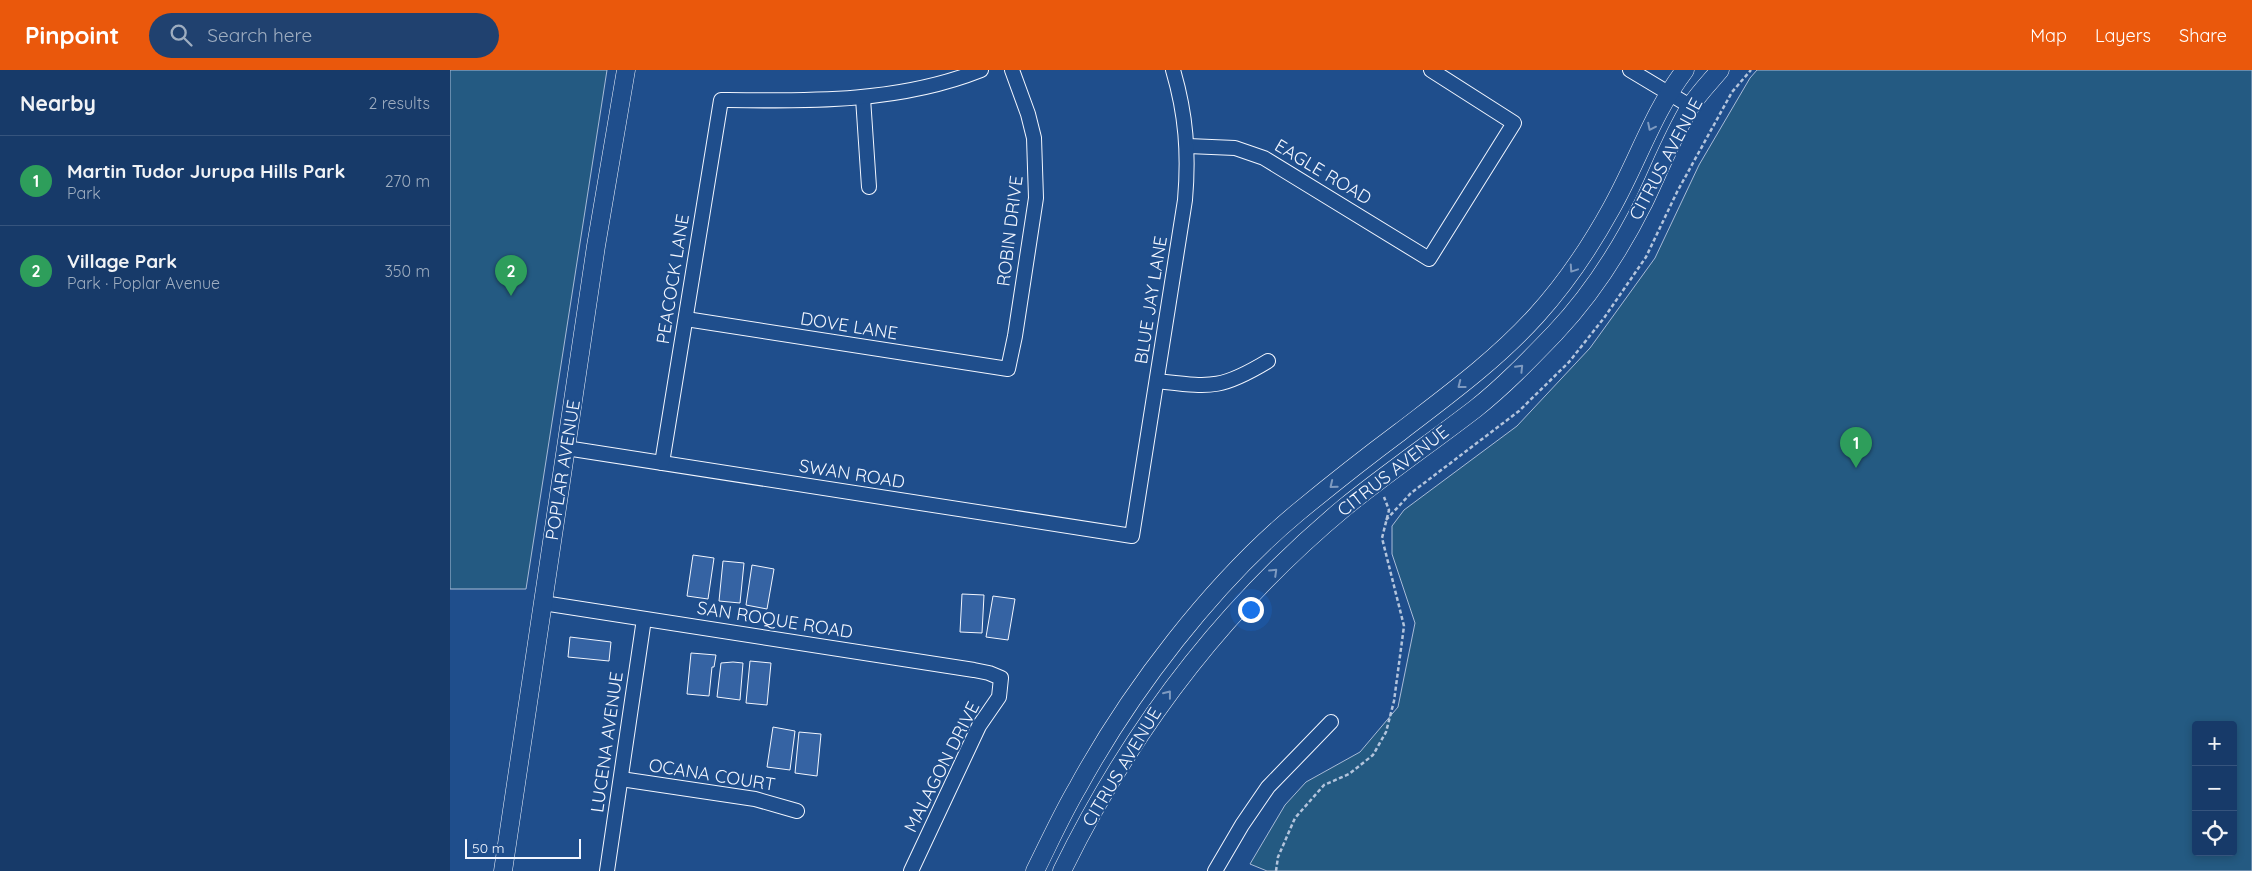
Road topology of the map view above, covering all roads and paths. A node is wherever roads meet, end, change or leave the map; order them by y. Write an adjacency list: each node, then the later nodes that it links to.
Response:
1 (626, 70): 20 (street, POPLAR AVENUE)
2 (932, 70): 10 (street)
3 (981, 70): 10 (street)
4 (1012, 70): 18 (street, ROBIN DRIVE)
5 (1173, 70): 14 (street, BLUE JAY LANE)
6 (1431, 70): 14 (street, EAGLE ROAD)
7 (1630, 70): 11 (street)
8 (1685, 70): 11 (street, CITRUS AVENUE)
9 (1720, 70): 13 (street, CITRUS AVENUE)
10 (936, 84): 12 (street)
11 (1667, 93): 13 (street); 33 (street, CITRUS AVENUE, one-way to 33)
12 (863, 98): 15 (street); 16 (street, PEACOCK LANE)
13 (1690, 106): 34 (street, CITRUS AVENUE, one-way to 13)
14 (1188, 146): 19 (street, BLUE JAY LANE)
15 (869, 187)
16 (686, 319): 18 (street, DOVE LANE); 21 (street, PEACOCK LANE)
17 (1268, 361): 19 (street)
18 (1008, 369)
19 (1157, 381): 23 (street, BLUE JAY LANE)
20 (566, 448): 21 (street, SWAN ROAD); 24 (street, POPLAR AVENUE)
21 (662, 463): 23 (street, SWAN ROAD)
22 (1382, 492): 36 (path)
23 (1132, 536)
24 (543, 602): 25 (street, SAN ROQUE ROAD); 30 (street, POPLAR AVENUE)
25 (644, 619): 26 (street, SAN ROQUE ROAD); 28 (street, LUCENA AVENUE)
26 (1001, 678): 32 (street, MALAGON DRIVE)
27 (1331, 722): 35 (street)
28 (621, 779): 29 (street, OCANA COURT); 31 (street, LUCENA AVENUE)
29 (797, 811)
30 (503, 871)
31 (607, 871)
32 (910, 871)
33 (1035, 871)
34 (1062, 871)
35 (1216, 871)
36 (1276, 871)

